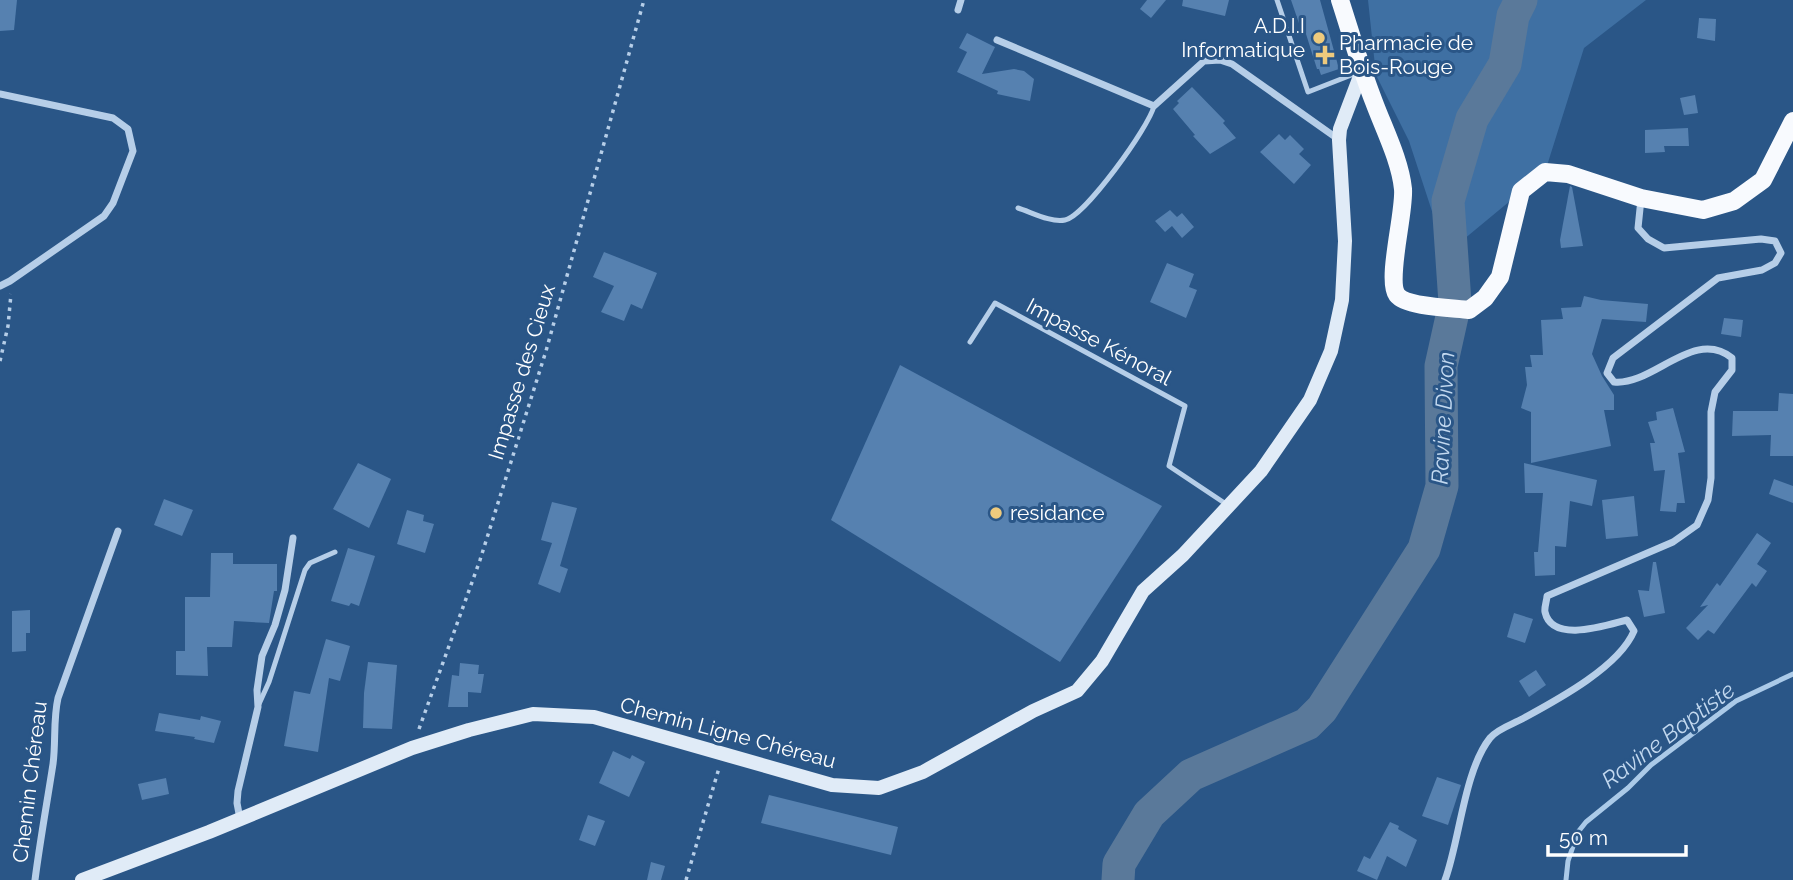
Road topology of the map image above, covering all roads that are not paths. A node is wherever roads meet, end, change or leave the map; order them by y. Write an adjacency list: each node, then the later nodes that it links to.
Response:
1 (961, 0): 4 (street)
2 (1278, 0): 6 (lane)
3 (1340, 0): 6 (main road)
4 (958, 10)
5 (997, 40): 8 (street)
6 (1362, 71): 10 (street, Chemin Ligne Chéreau); 11 (main road)
7 (0, 94): 13 (street)
8 (1154, 106): 10 (street); 12 (lane)
9 (1793, 121): 11 (main road)
10 (1339, 140): 15 (street, Chemin Ligne Chéreau)
11 (1641, 198): 23 (street)
12 (1018, 208)
13 (0, 286)
14 (970, 342): 15 (lane, Impasse Kénoral)
15 (1230, 506): 20 (street, Chemin Ligne Chéreau)
16 (118, 531): 21 (street, Chemin Chéreau)
17 (293, 537): 19 (street)
18 (335, 552): 19 (lane)
19 (258, 707): 20 (street)
20 (240, 819): 22 (street, Chemin Ligne Chéreau)
21 (35, 880)
22 (82, 880)
23 (1445, 880)

